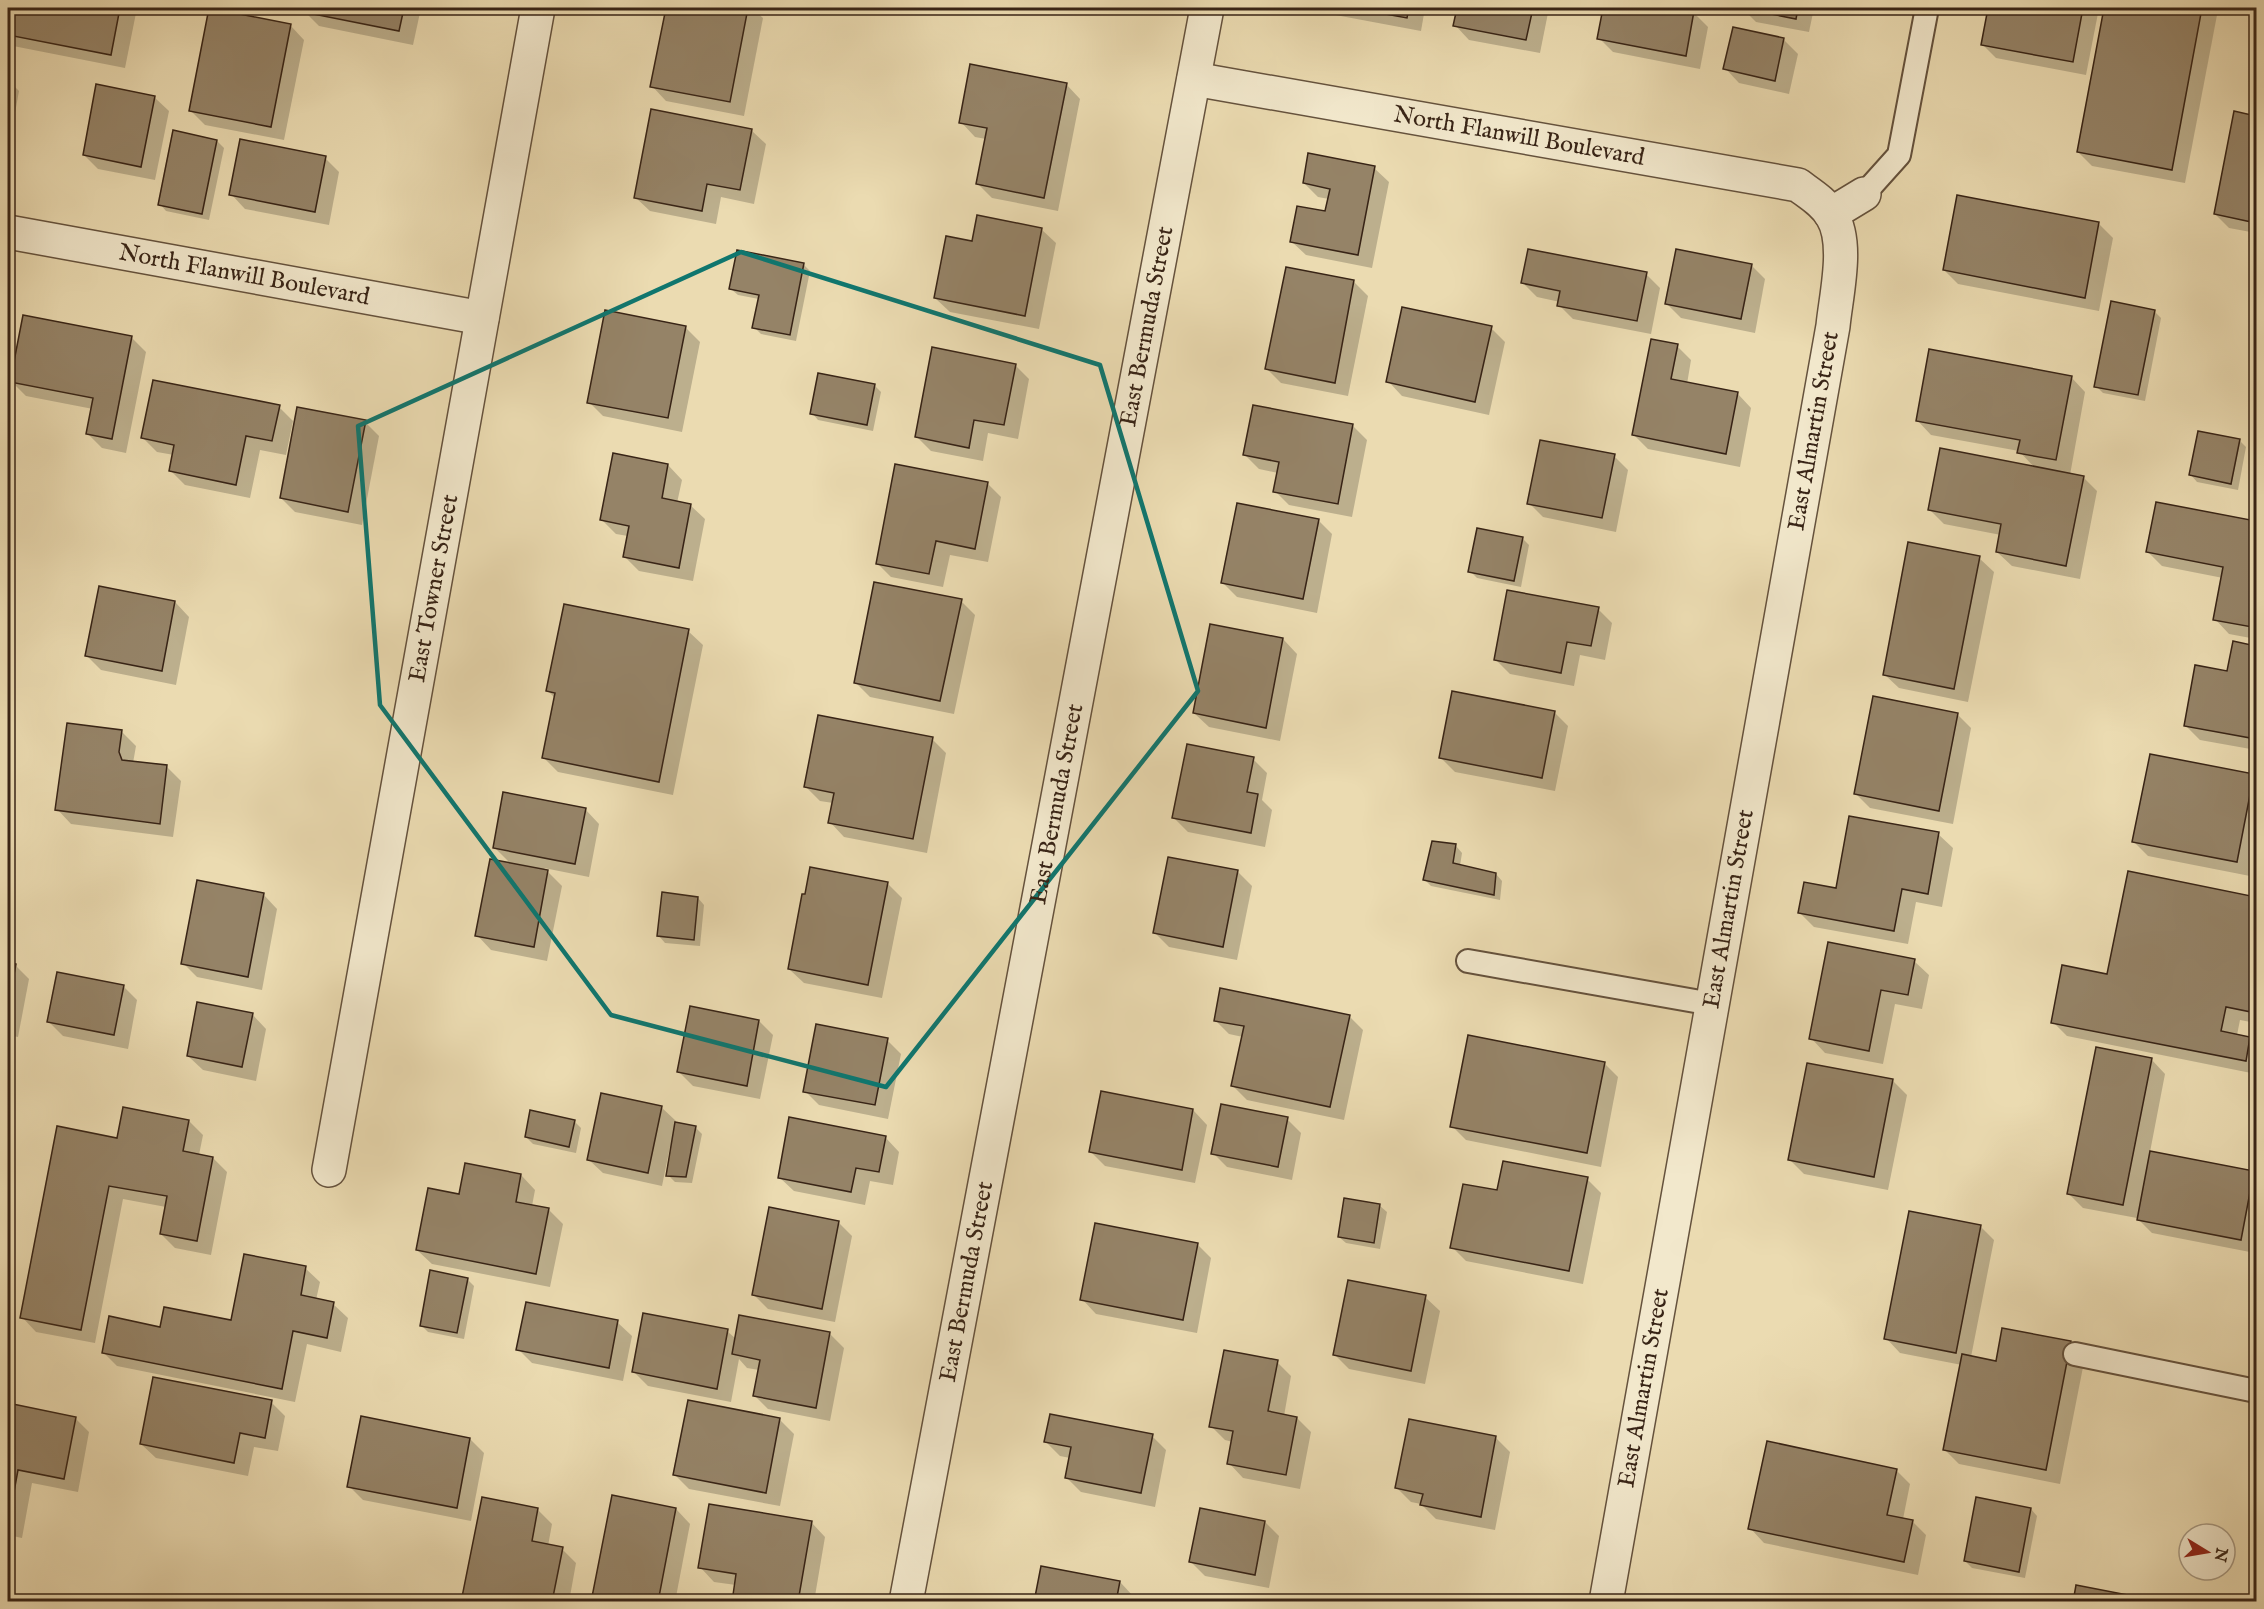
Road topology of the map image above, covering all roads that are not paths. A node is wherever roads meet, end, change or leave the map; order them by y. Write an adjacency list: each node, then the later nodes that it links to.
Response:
1 (538, 8): 8 (street, East Towner Street)
2 (1207, 8): 4 (street, East Bermuda Street)
3 (1927, 8): 5 (lane)
4 (1194, 79): 6 (street, North Flanwill Boulevard); 14 (street, East Bermuda Street)
5 (1864, 194): 6 (street)
6 (1832, 215): 10 (street, East Almartin Street)
7 (8, 232): 8 (street, North Flanwill Boulevard)
8 (482, 318): 11 (street, East Towner Street)
9 (1468, 961): 10 (lane)
10 (1712, 1004): 15 (street, East Almartin Street)
11 (329, 1170)
12 (2075, 1354): 13 (lane)
13 (2256, 1391)
14 (906, 1602)
15 (1606, 1602)

